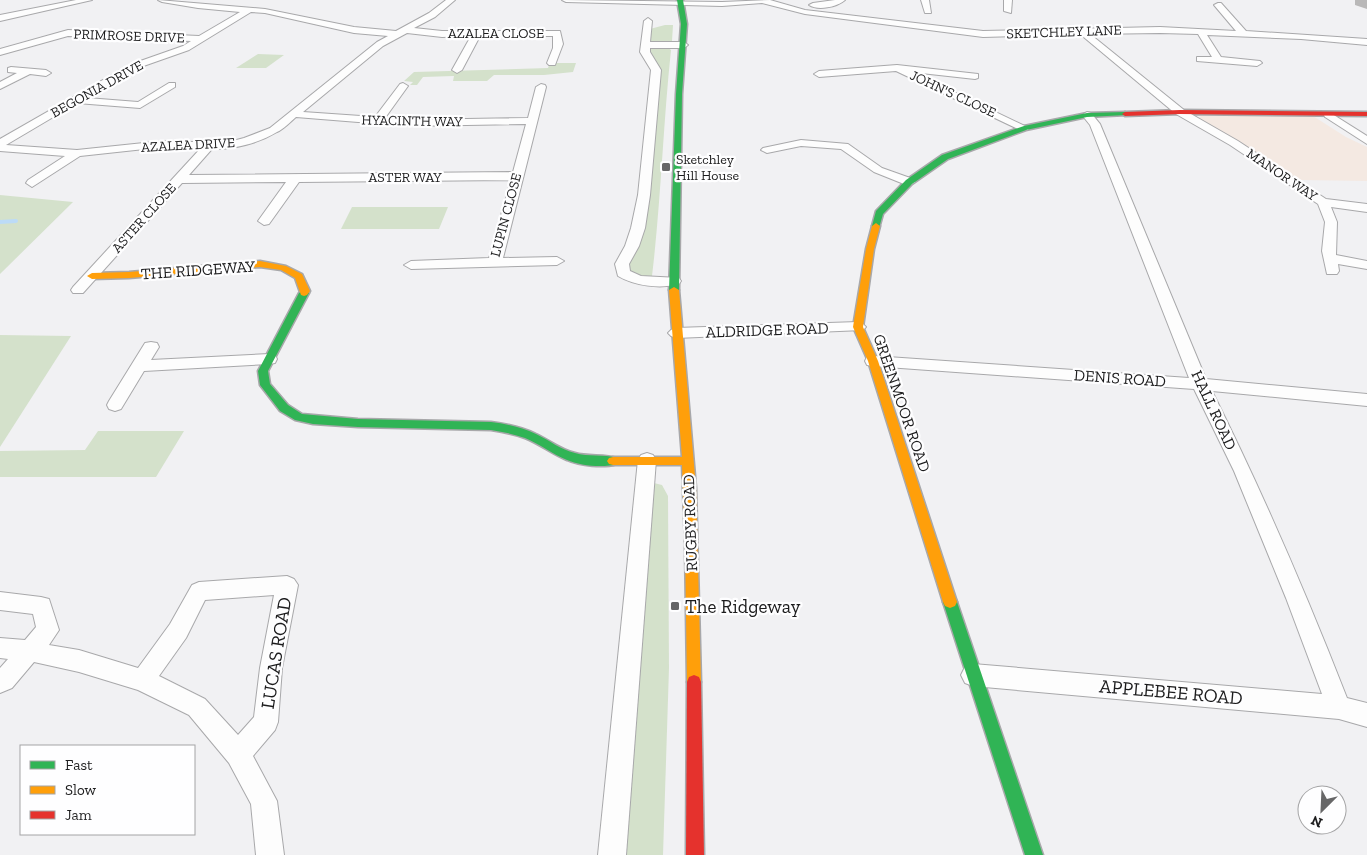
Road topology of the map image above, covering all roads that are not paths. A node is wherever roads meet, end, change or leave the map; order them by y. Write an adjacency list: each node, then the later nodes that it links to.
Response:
1 (88, 0): 15 (street)
2 (162, 0): 11 (street, AZALEA CLOSE)
3 (451, 0): 17 (street, AZALEA DRIVE)
4 (566, 0): 9 (street)
5 (765, 0): 9 (street); 14 (street, SKETCHLEY LANE)
6 (841, 0): 14 (street)
7 (925, 0): 12 (street)
8 (1008, 0): 13 (street)
9 (681, 1): 26 (street, RUGBY ROAD)
10 (1218, 5): 21 (street)
11 (249, 10): 17 (street, AZALEA CLOSE); 23 (street, BEGONIA DRIVE)
12 (928, 11)
13 (1008, 11)
14 (805, 12): 18 (street, SKETCHLEY LANE)
15 (0, 18)
16 (652, 23): 25 (street)
17 (400, 32): 20 (street, AZALEA CLOSE); 46 (street, AZALEA DRIVE)
18 (1082, 32): 19 (street, SKETCHLEY LANE); 45 (street, MANOR WAY)
19 (1202, 32): 21 (street, SKETCHLEY LANE); 30 (street)
20 (477, 33): 31 (street, AZALEA CLOSE); 35 (street)
21 (1244, 34): 22 (street, SKETCHLEY LANE)
22 (1334, 39): 24 (street, SKETCHLEY LANE); 28 (street)
23 (201, 40): 27 (street, PRIMROSE DRIVE); 44 (street, BEGONIA DRIVE)
24 (1367, 42)
25 (646, 45): 26 (street); 72 (street)
26 (684, 45): 72 (street, RUGBY ROAD)
27 (0, 52)
28 (1367, 52)
29 (1200, 59): 30 (street)
30 (1218, 60): 32 (street)
31 (552, 63)
32 (1257, 63)
33 (897, 68): 38 (street, JOHN'S CLOSE); 39 (street); 52 (street, JOHN'S CLOSE)
34 (12, 70): 36 (street)
35 (457, 70)
36 (28, 72): 37 (street); 41 (street)
37 (46, 73)
38 (819, 74)
39 (975, 76)
40 (172, 85): 44 (street)
41 (0, 86)
42 (403, 86): 50 (street)
43 (543, 92): 51 (street, LUPIN CLOSE)
44 (76, 100): 54 (street, BEGONIA DRIVE)
45 (1180, 112): 48 (street, GREENMOOR ROAD); 49 (street, GREENMOOR ROAD); 64 (street, MANOR WAY)
46 (293, 114): 50 (street, HYACINTH WAY); 55 (street, AZALEA DRIVE)
47 (1367, 114): 49 (street, GREENMOOR ROAD)
48 (1087, 115): 52 (street, GREENMOOR ROAD); 80 (street, HALL ROAD)
49 (1329, 115): 53 (street)
50 (378, 121): 51 (street, HYACINTH WAY)
51 (531, 121): 59 (street, LUPIN CLOSE)
52 (1024, 128): 62 (street, GREENMOOR ROAD)
53 (1367, 141)
54 (0, 144)
55 (209, 146): 58 (street, AZALEA DRIVE); 61 (street, ASTER CLOSE)
56 (0, 148): 58 (street, AZALEA DRIVE)
57 (767, 150): 62 (street)
58 (77, 153): 63 (street)
59 (516, 176): 60 (street, ASTER WAY); 68 (street, LUPIN CLOSE)
60 (295, 178): 61 (street, ASTER WAY); 66 (street)
61 (180, 179): 71 (street, ASTER CLOSE)
62 (909, 182): 74 (street, GREENMOOR ROAD)
63 (32, 183)
64 (1323, 202): 65 (street); 70 (street, MANOR WAY)
65 (1367, 208)
66 (264, 221)
67 (557, 261): 68 (street)
68 (495, 262): 69 (street, LUPIN CLOSE)
69 (411, 265)
70 (1367, 265)
71 (92, 276): 73 (street, ASTER CLOSE); 77 (street, THE RIDGEWAY)
72 (674, 282): 75 (street, RUGBY ROAD)
73 (78, 290)
74 (858, 327): 75 (street, ALDRIDGE ROAD); 78 (street, GREENMOOR ROAD)
75 (676, 333): 84 (street, RUGBY ROAD)
76 (151, 347): 79 (street)
77 (269, 359): 79 (street); 83 (street, THE RIDGEWAY)
78 (873, 361): 80 (street, DENIS ROAD); 88 (street, GREENMOOR ROAD)
79 (139, 366): 82 (street)
80 (1200, 384): 81 (street, DENIS ROAD); 91 (street, HALL ROAD)
81 (1367, 400)
82 (115, 404)
83 (647, 460): 84 (street, THE RIDGEWAY); 95 (street)
84 (688, 461): 96 (street, RUGBY ROAD)
85 (0, 601): 87 (street)
86 (0, 648): 87 (street)
87 (29, 651): 89 (street); 90 (street)
88 (973, 676): 91 (street, APPLEBEE ROAD); 97 (street, GREENMOOR ROAD)
89 (143, 680): 93 (street); 93 (street, LUCAS ROAD)
90 (0, 682)
91 (1339, 707): 92 (street, APPLEBEE ROAD)
92 (1367, 715)
93 (238, 754): 94 (street)
94 (270, 855)
95 (612, 855)
96 (696, 855)
97 (1034, 855)

